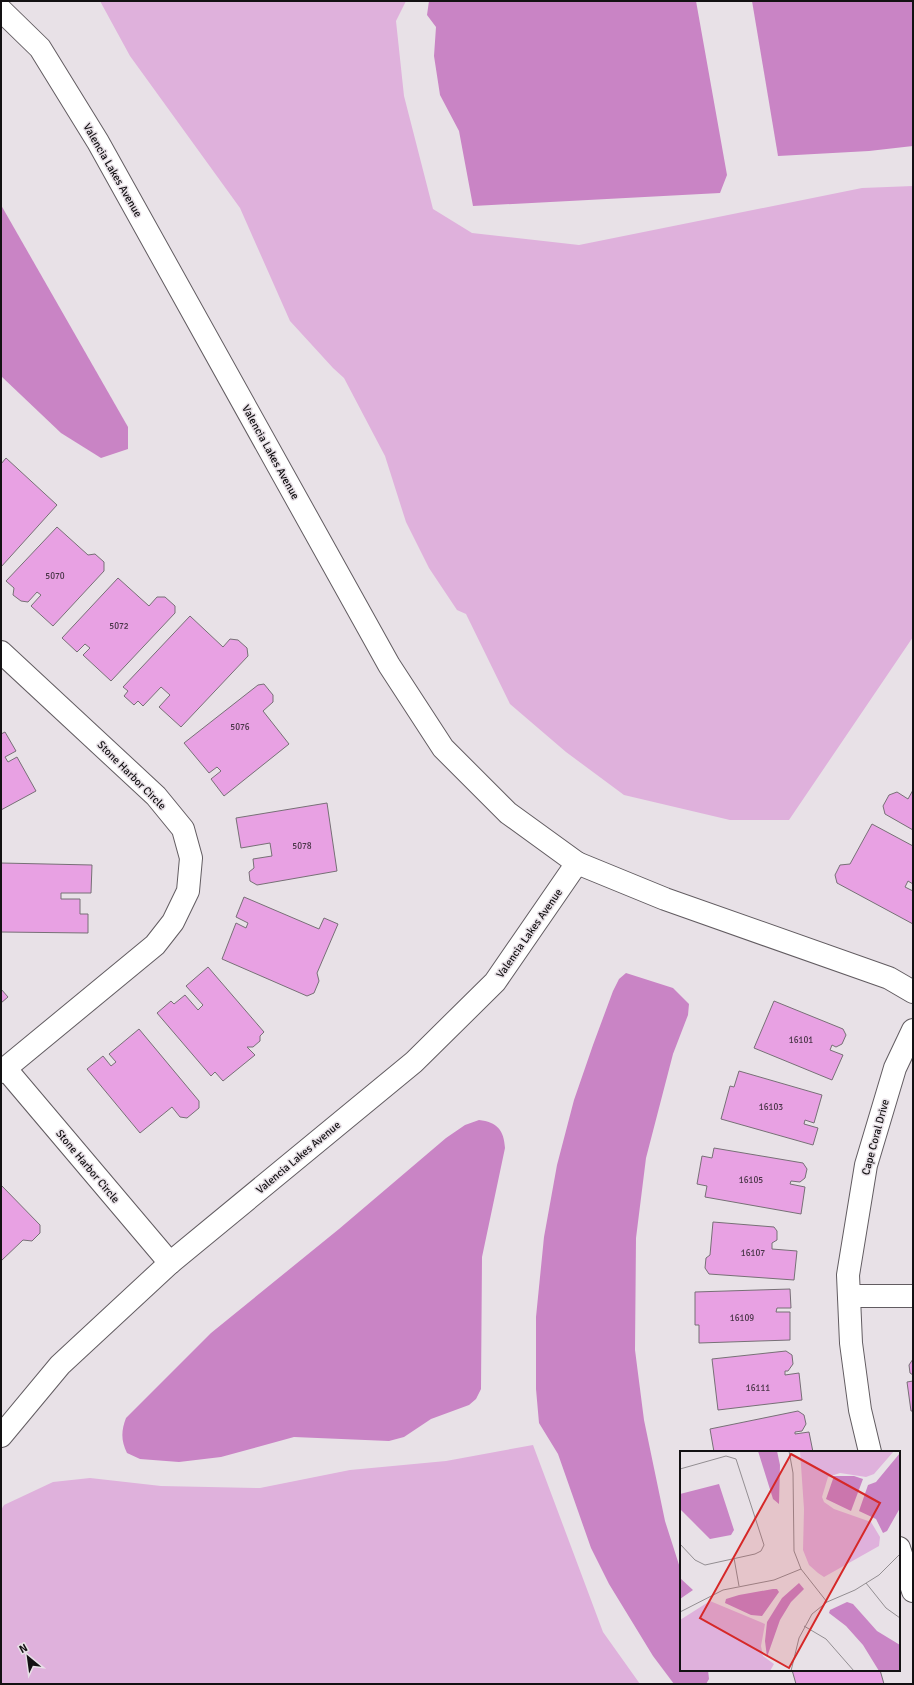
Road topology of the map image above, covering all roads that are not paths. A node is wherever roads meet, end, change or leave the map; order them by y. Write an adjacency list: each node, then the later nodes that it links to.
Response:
1 (1, 10): 3 (street, Valencia Lakes Avenue)
2 (1, 652): 6 (street, Stone Harbor Circle)
3 (577, 863): 4 (street, Valencia Lakes Avenue); 7 (street, Valencia Lakes Avenue)
4 (913, 992)
5 (913, 1030): 8 (street, Cape Coral Drive)
6 (3, 1070): 7 (street, Stone Harbor Circle)
7 (170, 1263): 10 (street, Valencia Lakes Avenue)
8 (849, 1296): 9 (street); 11 (street, Cape Coral Drive)
9 (913, 1296)
10 (1, 1436)
11 (870, 1451)
12 (900, 1551): 13 (street)
13 (913, 1592)

